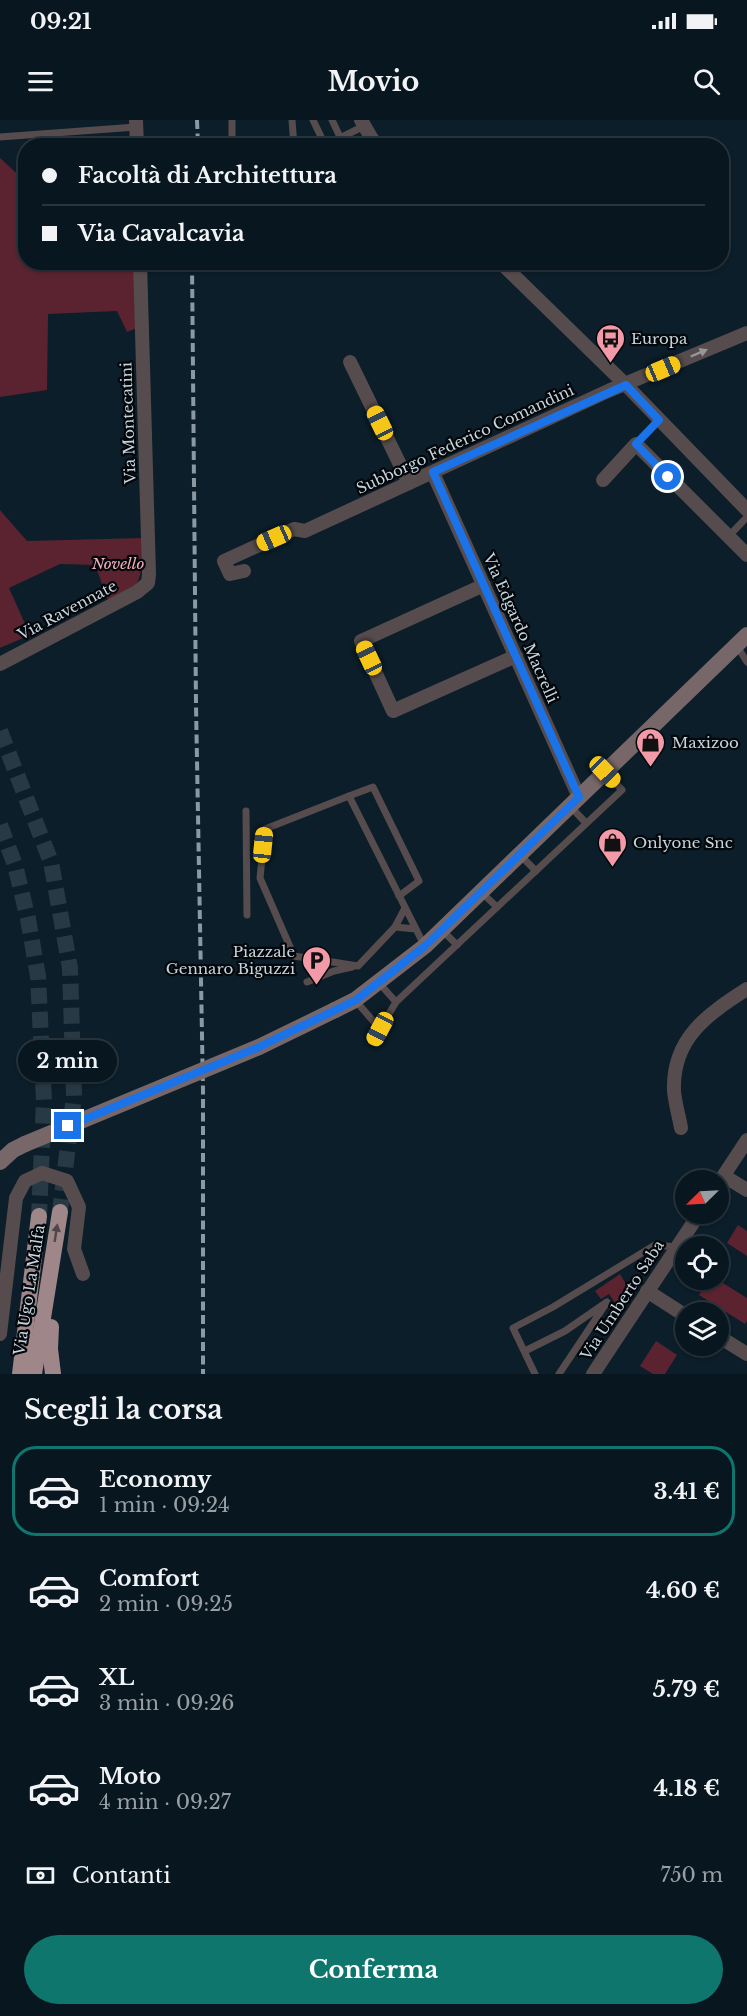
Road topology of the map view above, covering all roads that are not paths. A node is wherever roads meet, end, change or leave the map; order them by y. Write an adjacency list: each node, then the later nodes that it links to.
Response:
1 (232, 120): 10 (lane)
2 (292, 120): 11 (lane)
3 (313, 120): 12 (lane)
4 (332, 120): 8 (lane)
5 (136, 123): 7 (lane); 9 (street)
6 (363, 123): 8 (lane); 13 (street)
7 (0, 137)
8 (340, 137)
9 (137, 138)
10 (232, 138)
11 (293, 138)
12 (322, 138)
13 (371, 138)
14 (140, 270): 29 (street, Via Montecatini)
15 (508, 270): 18 (street)
16 (747, 333): 18 (street, Subborgo Federico Comandini, one-way to 16)
17 (350, 362): 23 (street)
18 (626, 385): 19 (street); 21 (street, Subborgo Federico Comandini)
19 (659, 420): 20 (lane); 24 (street)
20 (636, 444): 22 (street); 26 (street)
21 (433, 472): 23 (street, Subborgo Federico Comandini); 30 (street, Via Edgardo Macrelli)
22 (603, 480)
23 (409, 483): 28 (street, Subborgo Federico Comandini)
24 (747, 510)
25 (747, 517): 26 (lane)
26 (728, 537): 27 (street)
27 (747, 555)
28 (244, 571)
29 (148, 583): 34 (street, Via Ravennate)
30 (484, 585): 32 (street, Via Edgardo Macrelli); 32 (street)
31 (743, 641): 33 (lane); 35 (main road)
32 (516, 656): 37 (street, Via Edgardo Macrelli)
33 (747, 662)
34 (0, 664)
35 (605, 772): 37 (main road); 39 (lane)
36 (349, 796): 42 (lane); 45 (lane); 45 (lane)
37 (575, 801): 39 (lane); 40 (main road)
38 (246, 811): 43 (lane)
39 (586, 823): 41 (lane)
40 (520, 855): 41 (lane); 44 (main road)
41 (536, 871): 47 (lane)
42 (260, 878): 43 (lane); 54 (lane)
43 (247, 880): 48 (lane)
44 (482, 892): 47 (lane); 51 (main road)
45 (399, 896): 46 (lane)
46 (405, 908): 49 (lane); 50 (lane)
47 (497, 908): 52 (lane)
48 (247, 915)
49 (395, 927): 50 (lane); 54 (lane)
50 (416, 929): 53 (lane)
51 (442, 930): 52 (lane); 53 (main road)
52 (457, 945): 59 (lane)
53 (425, 946): 56 (main road)
54 (358, 966): 55 (lane)
55 (307, 982)
56 (379, 983): 58 (main road); 59 (lane)
57 (747, 989): 62 (street)
58 (356, 1000): 60 (lane); 64 (main road, bridge)
59 (396, 1002): 60 (lane)
60 (380, 1029): 61 (lane)
61 (374, 1040)
62 (681, 1128)
63 (747, 1140): 65 (street)
64 (0, 1162)
65 (728, 1170)
66 (729, 1183): 67 (street)
67 (747, 1190)
68 (60, 1212): 72 (highway, Via Ugo La Malfa, one-way to 68)
69 (39, 1216): 80 (highway, Via Ugo La Malfa)
70 (675, 1247): 78 (lane)
71 (675, 1249): 74 (street, Via Umberto Saba)
72 (50, 1272): 81 (highway, Via Ugo La Malfa); 82 (highway)
73 (83, 1274): 76 (street)
74 (647, 1291): 75 (street); 85 (street, Via Umberto Saba)
75 (675, 1309)
76 (0, 1334)
77 (729, 1343): 79 (street)
78 (525, 1351): 83 (lane); 84 (lane)
79 (747, 1354)
80 (20, 1374)
81 (34, 1374)
82 (53, 1374)
83 (535, 1374)
84 (559, 1374)
85 (594, 1374)

